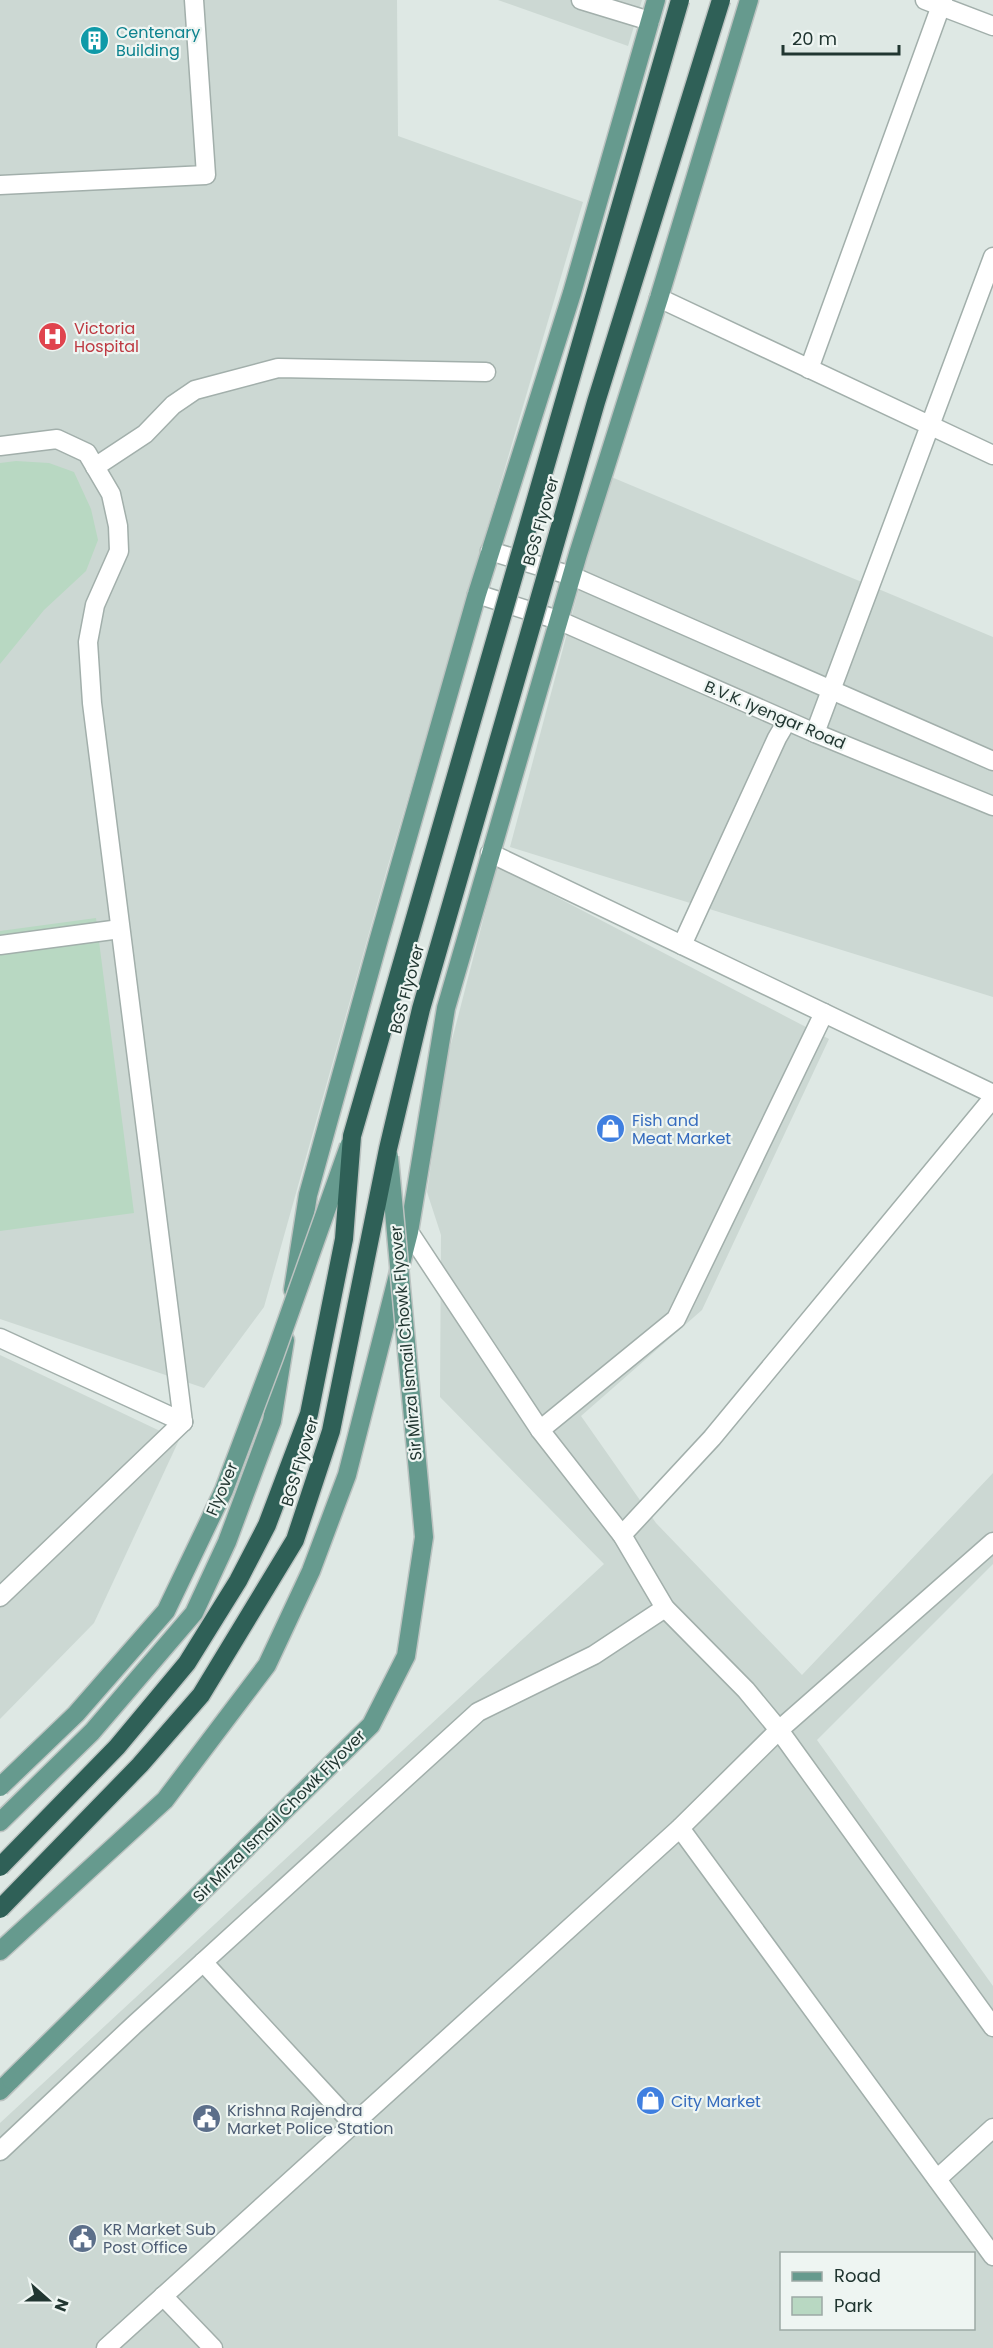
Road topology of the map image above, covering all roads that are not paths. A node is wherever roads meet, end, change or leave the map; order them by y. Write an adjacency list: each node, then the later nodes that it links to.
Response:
1 (194, 0): 10 (street)
2 (581, 0): 8 (street)
3 (656, 0): 8 (main road)
4 (680, 0): 34 (highway, BGS Flyover, bridge)
5 (721, 0): 35 (highway, BGS Flyover, bridge)
6 (749, 0): 12 (main road)
7 (936, 2): 9 (street); 13 (street)
8 (650, 21): 19 (main road)
9 (993, 26)
10 (0, 185)
11 (993, 257): 15 (street)
12 (659, 298): 13 (street); 20 (main road)
13 (809, 369): 15 (street)
14 (486, 372): 18 (street)
15 (930, 427): 17 (street); 23 (street)
16 (0, 446): 18 (street)
17 (993, 455)
18 (95, 467): 29 (street)
19 (490, 551): 20 (street); 21 (main road)
20 (572, 576): 22 (main road); 23 (street)
21 (477, 594): 22 (street, B.V.K. Iyengar Road); 46 (main road)
22 (558, 620): 24 (street, B.V.K. Iyengar Road); 28 (main road)
23 (831, 690): 25 (street); 26 (street)
24 (787, 721): 25 (street, B.V.K. Iyengar Road); 31 (street)
25 (815, 733): 27 (street, B.V.K. Iyengar Road)
26 (993, 761)
27 (993, 806)
28 (490, 853): 31 (street); 36 (main road)
29 (120, 929): 30 (street); 38 (street)
30 (0, 945)
31 (682, 945): 32 (street)
32 (824, 1013): 33 (street); 39 (street)
33 (993, 1096): 40 (street)
34 (352, 1136): 45 (main road, Flyover, bridge); 48 (highway, BGS Flyover, bridge)
35 (388, 1149): 49 (highway, BGS Flyover, bridge); 53 (main road, Sir Mirza Ismail Chowk Flyover, bridge)
36 (409, 1232): 39 (street); 50 (main road)
37 (0, 1338): 38 (street)
38 (183, 1422): 42 (street)
39 (540, 1430): 40 (street)
40 (622, 1535): 43 (street)
41 (993, 1542): 44 (street)
42 (0, 1597)
43 (665, 1608): 44 (street); 51 (street)
44 (779, 1730): 47 (street); 52 (street)
45 (0, 1787)
46 (0, 1822)
47 (680, 1828): 54 (street); 57 (street)
48 (0, 1867)
49 (0, 1909)
50 (0, 1951)
51 (203, 1962): 54 (street); 56 (street)
52 (993, 2027)
53 (6, 2086)
54 (353, 2124): 59 (street)
55 (993, 2128): 57 (street)
56 (0, 2151)
57 (937, 2180): 58 (street)
58 (993, 2256)
59 (164, 2296): 60 (street); 61 (street)
60 (106, 2348)
61 (213, 2348)

